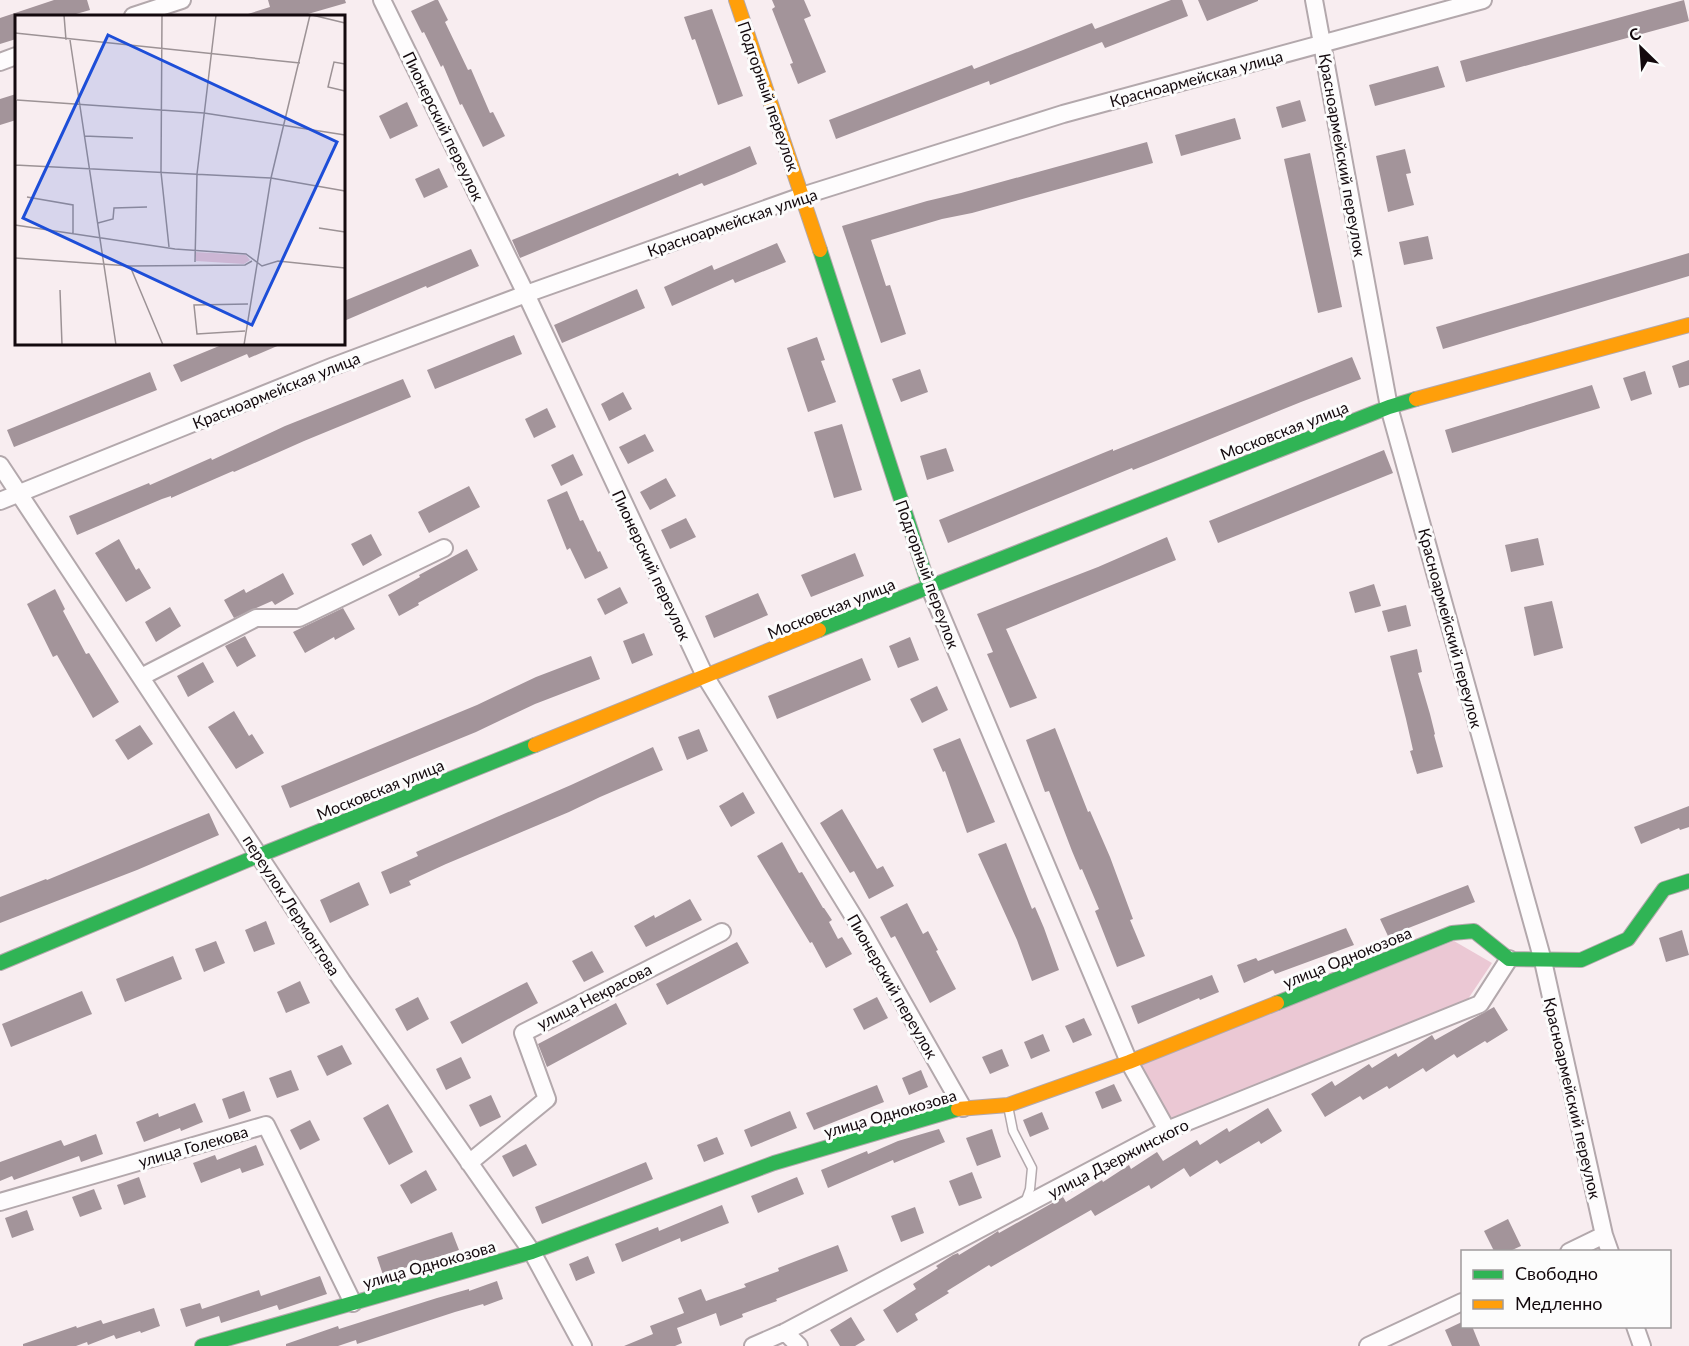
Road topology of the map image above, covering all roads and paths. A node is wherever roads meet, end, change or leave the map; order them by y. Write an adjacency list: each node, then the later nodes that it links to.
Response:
1 (182, 0): 6 (street)
2 (382, 0): 11 (street, Пионерский переулок)
3 (736, 0): 10 (street, Подгорный переулок)
4 (1314, 0): 7 (street, Красноармейский переулок)
5 (1484, 0): 7 (street, Красноармейская улица)
6 (136, 15)
7 (1323, 44): 10 (street, Красноармейская улица); 13 (street, Красноармейский переулок)
8 (15, 56): 9 (street)
9 (0, 62)
10 (802, 196): 11 (street, Красноармейская улица); 18 (street, Подгорный переулок)
11 (526, 294): 15 (street, Красноармейская улица); 19 (street, Пионерский переулок)
12 (1689, 325): 13 (street, Московская улица)
13 (1389, 407): 18 (street, Московская улица); 25 (street, Красноармейский переулок)
14 (0, 465): 15 (street, переулок Лермонтова)
15 (18, 493): 16 (street, Красноармейская улица); 20 (street, переулок Лермонтова)
16 (0, 501)
17 (444, 548): 20 (street)
18 (929, 586): 19 (street, Московская улица); 27 (street, Подгорный переулок)
19 (705, 676): 21 (street, Московская улица); 29 (street, Пионерский переулок)
20 (141, 677): 21 (street, переулок Лермонтова)
21 (260, 855): 26 (street, Московская улица); 31 (street, переулок Лермонтова)
22 (1689, 881): 25 (street)
23 (722, 932): 31 (street, улица Некрасова)
24 (1509, 959): 25 (street); 27 (street, улица Однокозова); 30 (street, улица Дзержинского)
25 (1543, 961): 34 (street, Красноармейский переулок)
26 (0, 963)
27 (1129, 1062): 28 (street, улица Однокозова); 30 (street, Подгорный переулок)
28 (1008, 1105): 29 (street, улица Однокозова); 33 (lane)
29 (963, 1108): 37 (street, улица Однокозова)
30 (1167, 1130): 33 (street, улица Дзержинского)
31 (469, 1163): 37 (street, переулок Лермонтова)
32 (0, 1202): 39 (street, улица Голекова)
33 (1024, 1206): 41 (street, улица Дзержинского)
34 (1604, 1235): 35 (street); 36 (street, Красноармейский переулок)
35 (1571, 1250)
36 (1610, 1250)
37 (532, 1252): 39 (street, улица Однокозова); 43 (street, переулок Лермонтова)
38 (1461, 1302): 46 (street)
39 (353, 1303): 42 (street, улица Однокозова)
40 (1636, 1328): 47 (street)
41 (785, 1332): 44 (street, улица Дзержинского); 45 (street)
42 (202, 1346)
43 (583, 1346)
44 (753, 1346)
45 (799, 1346)
46 (1368, 1346)
47 (1641, 1346)

